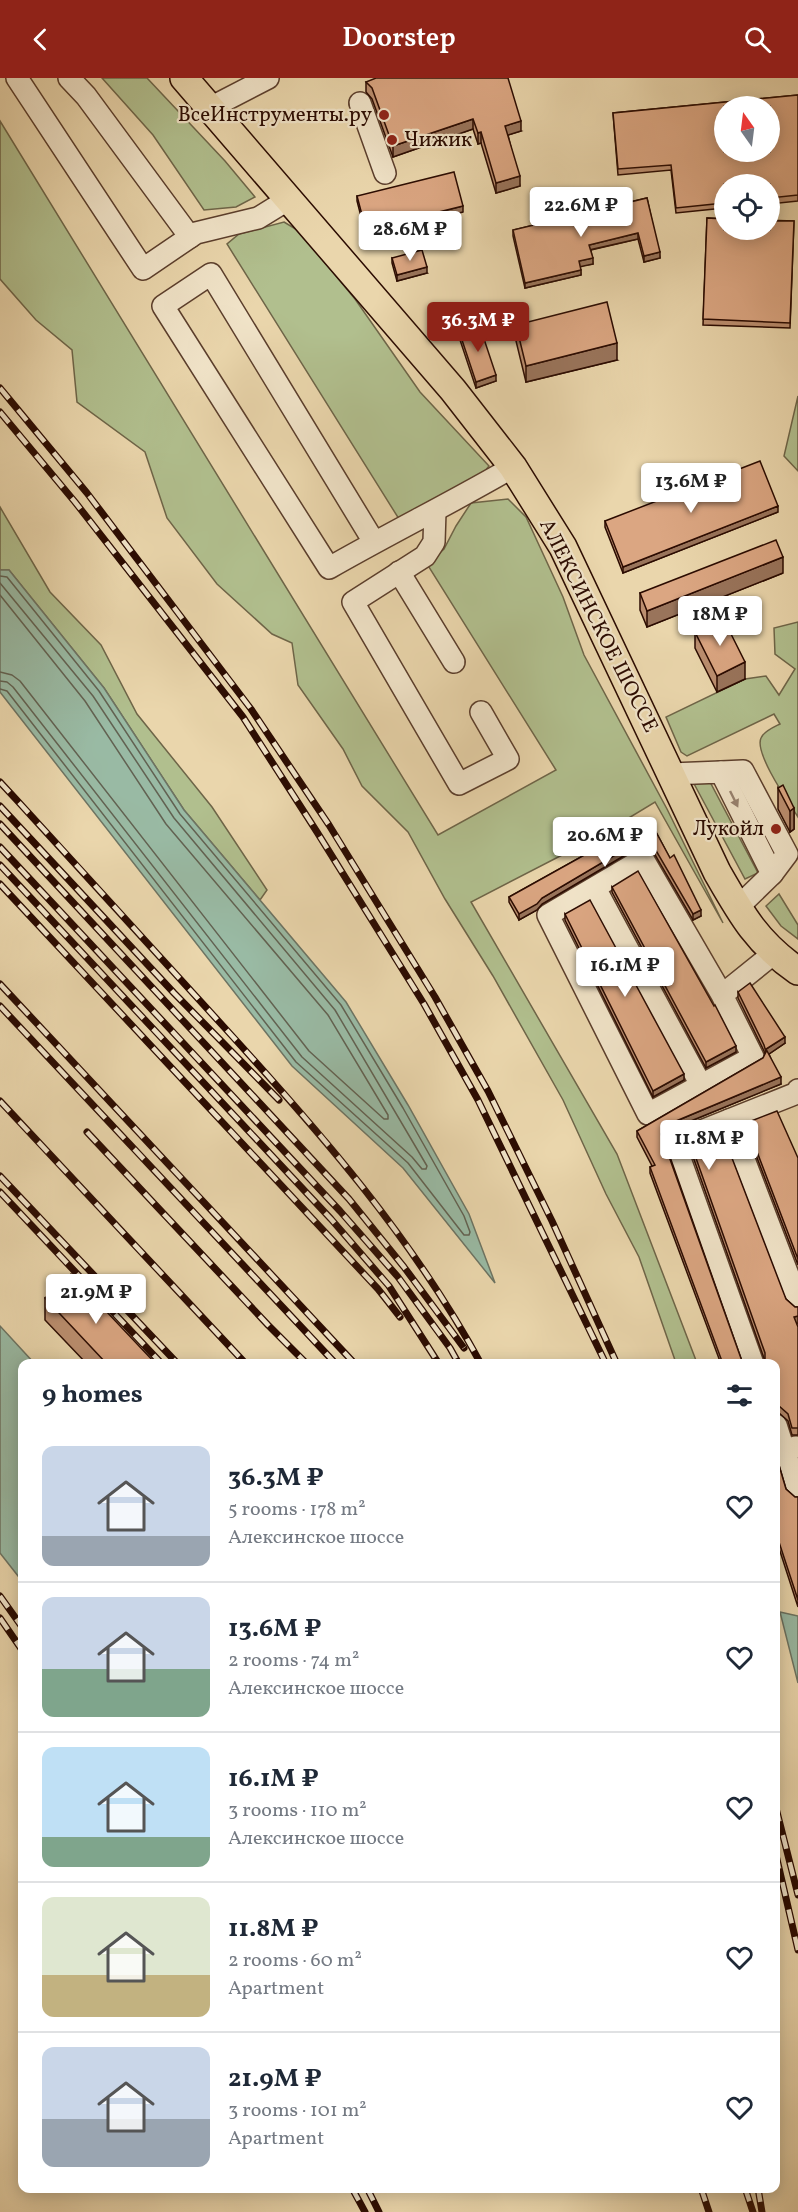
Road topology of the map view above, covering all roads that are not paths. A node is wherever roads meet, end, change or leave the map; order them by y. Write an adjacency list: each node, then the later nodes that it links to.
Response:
1 (17, 78): 9 (lane)
2 (69, 78): 9 (lane)
3 (184, 78): 6 (main road, АЛЕКСИНСКОЕ ШОССЕ)
4 (268, 78): 6 (lane)
5 (360, 103): 7 (lane)
6 (210, 108): 8 (main road, АЛЕКСИНСКОЕ ШОССЕ)
7 (385, 173)
8 (289, 199): 9 (lane); 10 (main road, АЛЕКСИНСКОЕ ШОССЕ)
9 (190, 237)
10 (513, 467): 11 (lane); 16 (main road, АЛЕКСИНСКОЕ ШОССЕ)
11 (435, 511): 12 (lane); 13 (lane)
12 (374, 542): 12 (lane)
13 (399, 572): 14 (lane); 15 (lane)
14 (454, 662)
15 (481, 712)
16 (671, 774): 18 (main road, АЛЕКСИНСКОЕ ШОССЕ); 18 (lane, one-way to 18)
17 (595, 888): 21 (lane); 22 (lane); 22 (lane)
18 (737, 908): 19 (main road, АЛЕКСИНСКОЕ ШОССЕ)
19 (773, 954): 20 (main road, АЛЕКСИНСКОЕ ШОССЕ); 21 (lane)
20 (798, 971)
21 (722, 995): 22 (lane)
22 (701, 1085)
23 (798, 1094): 24 (lane)
24 (729, 1120): 25 (lane); 26 (lane)
25 (798, 1302)
26 (751, 1359)
27 (780, 1431): 28 (lane)
28 (791, 1448): 29 (lane)
29 (798, 1491)

